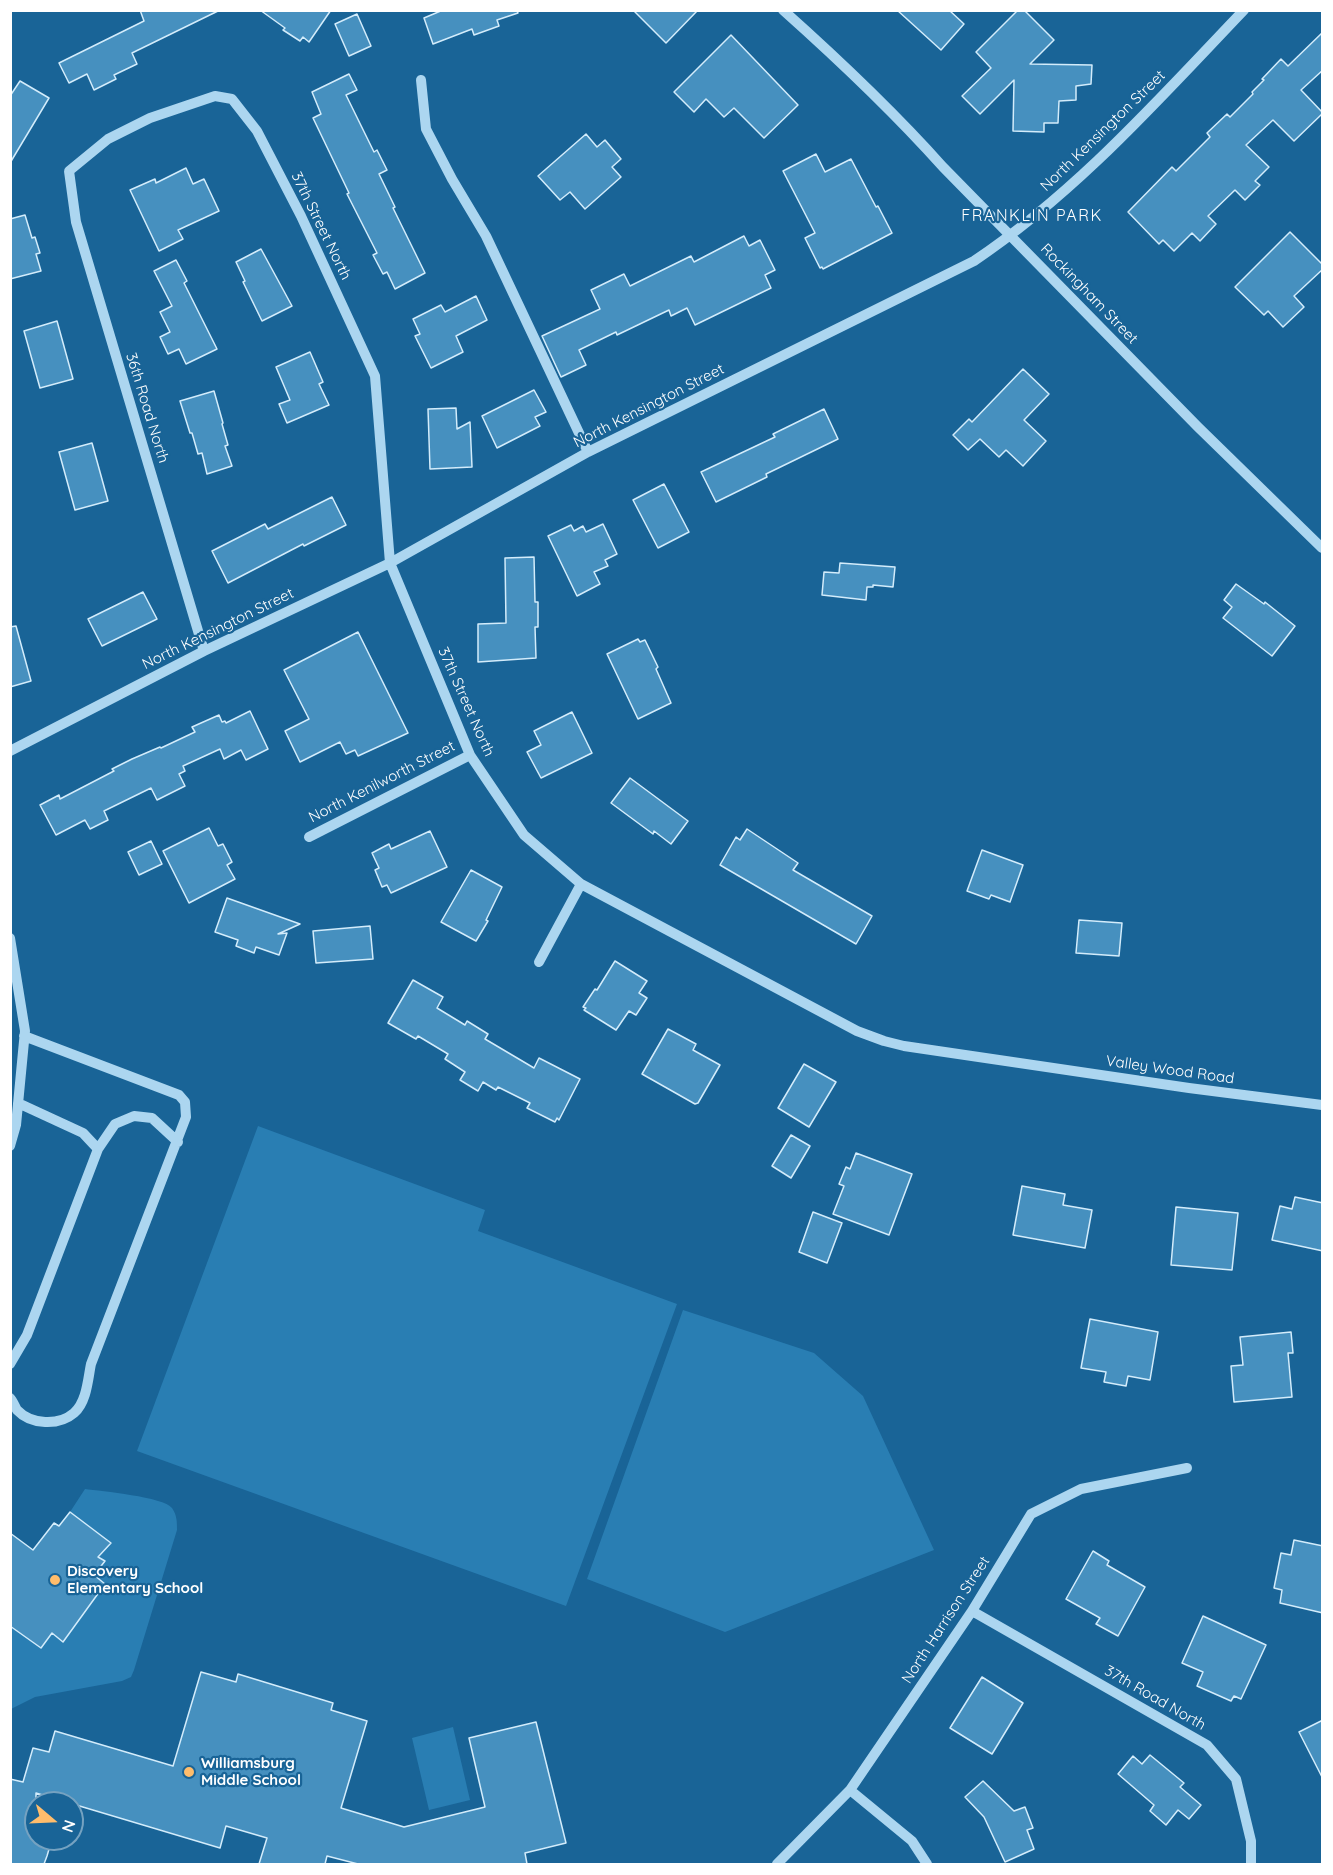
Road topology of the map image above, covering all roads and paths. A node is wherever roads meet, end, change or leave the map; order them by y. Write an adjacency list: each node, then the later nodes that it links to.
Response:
1 (783, 10): 5 (street, Rockingham Street)
2 (1244, 10): 5 (street, North Kensington Street)
3 (421, 80): 6 (street)
4 (232, 99): 8 (street, 37th Street North); 9 (street, 36th Road North)
5 (1011, 236): 6 (street, North Kensington Street); 7 (street, Rockingham Street)
6 (588, 452): 8 (street, North Kensington Street)
7 (1323, 548)
8 (390, 563): 9 (street, North Kensington Street); 11 (street, 37th Street North)
9 (204, 651): 10 (street, North Kensington Street)
10 (10, 751)
11 (470, 755): 12 (street, North Kenilworth Street); 13 (street, 37th Street North)
12 (309, 837)
13 (581, 884): 15 (street); 17 (street, 37th Street North)
14 (10, 938): 16 (street)
15 (539, 962)
16 (24, 1036): 18 (street); 20 (street)
17 (1014, 1062): 19 (street, Valley Wood Road)
18 (18, 1103): 21 (street); 22 (street)
19 (1323, 1104)
20 (178, 1142): 22 (street); 24 (street)
21 (10, 1146)
22 (98, 1149): 23 (street)
23 (10, 1364)
24 (10, 1398)
25 (1186, 1468): 26 (street, North Harrison Street)
26 (972, 1611): 27 (street, North Harrison Street); 30 (street, 37th Road North)
27 (850, 1790): 28 (street, North Harrison Street); 29 (street)
28 (777, 1864)
29 (927, 1864)
30 (1251, 1864)

